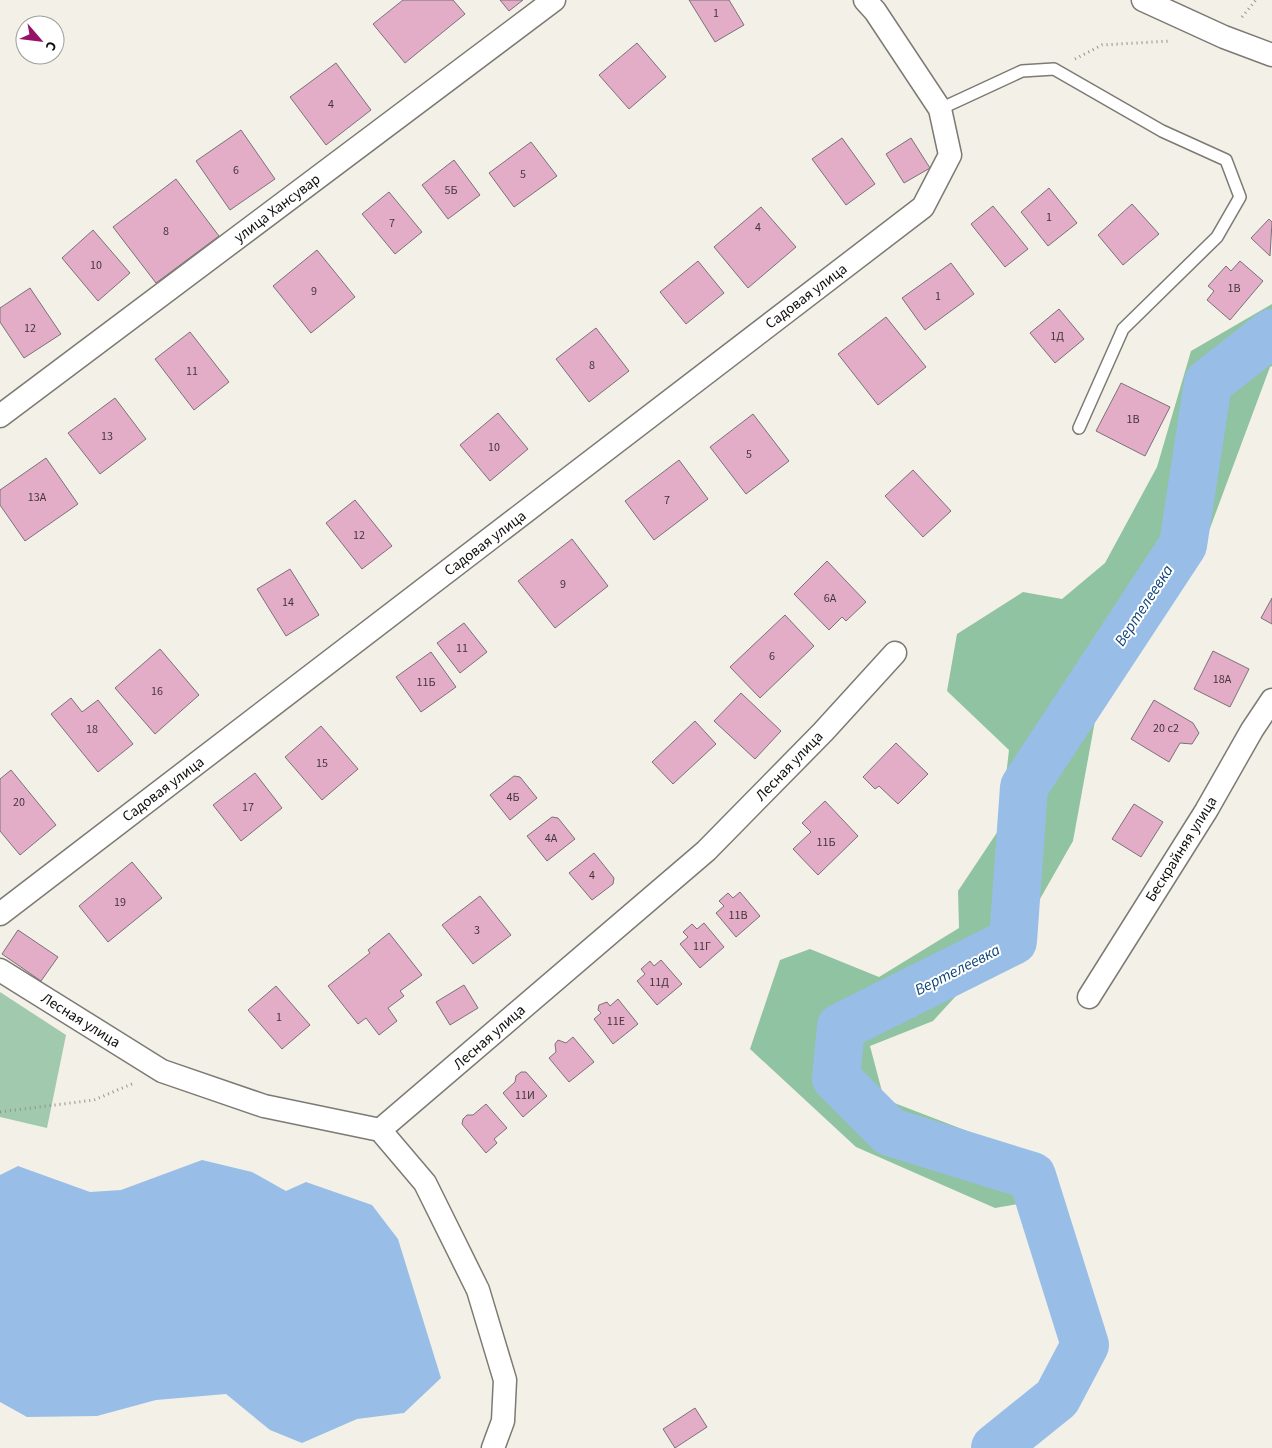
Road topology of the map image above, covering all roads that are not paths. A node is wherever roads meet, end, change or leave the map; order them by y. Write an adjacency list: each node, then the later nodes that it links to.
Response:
1 (554, 0): 6 (street, улица Хансувар)
2 (866, 0): 5 (street)
3 (1143, 0): 4 (street)
4 (1272, 55)
5 (940, 109): 7 (lane); 10 (street, Садовая улица)
6 (0, 416)
7 (1079, 428)
8 (895, 652): 13 (street, Лесная улица)
9 (1272, 700): 12 (street, Бескрайняя улица)
10 (0, 914)
11 (0, 970): 13 (street, Лесная улица)
12 (1089, 997)
13 (380, 1130): 14 (street)
14 (493, 1448)

